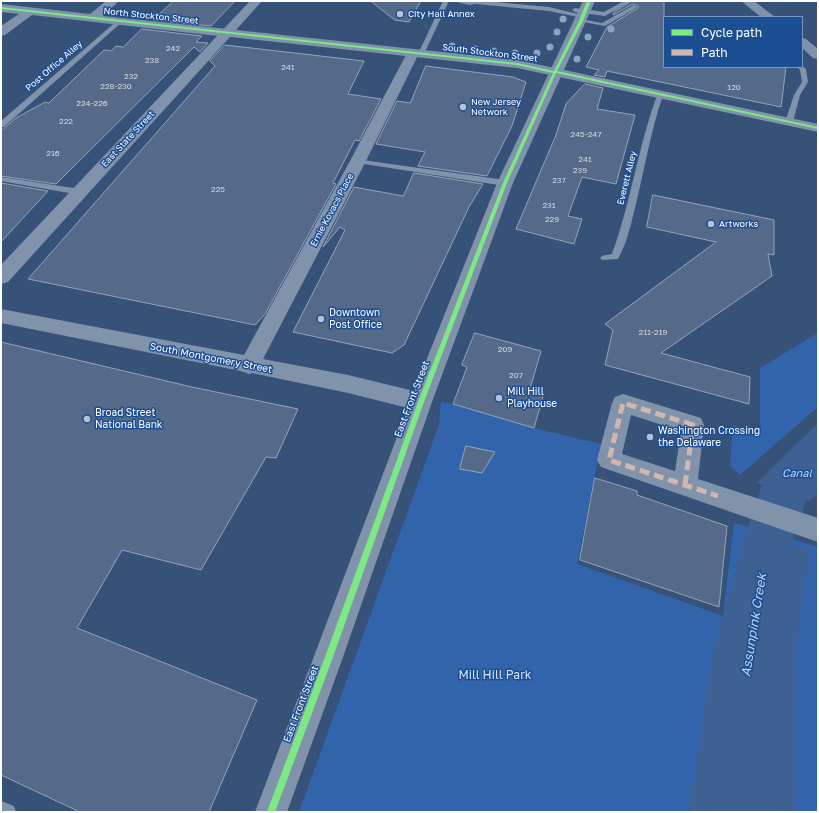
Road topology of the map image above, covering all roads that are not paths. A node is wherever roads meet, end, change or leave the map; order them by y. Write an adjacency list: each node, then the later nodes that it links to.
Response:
1 (113, 1): 13 (street)
2 (256, 1): 16 (street, East State Street)
3 (446, 1): 18 (lane)
4 (456, 1): 5 (lane)
5 (475, 1): 11 (lane)
6 (628, 1): 11 (lane)
7 (747, 1): 12 (highway)
8 (634, 7): 11 (lane)
9 (1, 8): 10 (street, North Stockton Street)
10 (30, 11): 13 (street, North Stockton Street); 15 (street)
11 (585, 12): 21 (street, East Front Street)
12 (768, 16)
13 (92, 19): 14 (street, North Stockton Street)
14 (120, 21): 16 (street, North Stockton Street); 24 (lane, Post Office Alley)
15 (1, 32)
16 (227, 33): 18 (street, South Stockton Street); 29 (street, East State Street)
17 (803, 43): 19 (highway)
18 (417, 53): 21 (street, South Stockton Street); 26 (street, Ernie Kovacs Place)
19 (818, 55)
20 (802, 68): 23 (lane)
21 (555, 72): 22 (street, South Stockton Street); 28 (street, East Front Street)
22 (660, 95): 23 (street, South Stockton Street); 30 (lane, Everett Alley)
23 (789, 122): 25 (street, South Stockton Street)
24 (1, 124)
25 (818, 128)
26 (358, 161): 28 (lane); 33 (street, Ernie Kovacs Place)
27 (1, 179): 29 (lane)
28 (505, 183): 34 (street, East Front Street)
29 (80, 192): 31 (street, East State Street)
30 (605, 258)
31 (1, 277)
32 (1, 316): 33 (street, South Montgomery Street)
33 (249, 366): 34 (street, South Montgomery Street)
34 (420, 402): 39 (street, East Front Street)
35 (685, 485): 36 (street)
36 (817, 530)
37 (1, 809): 38 (lane)
38 (8, 812)
39 (271, 812)

